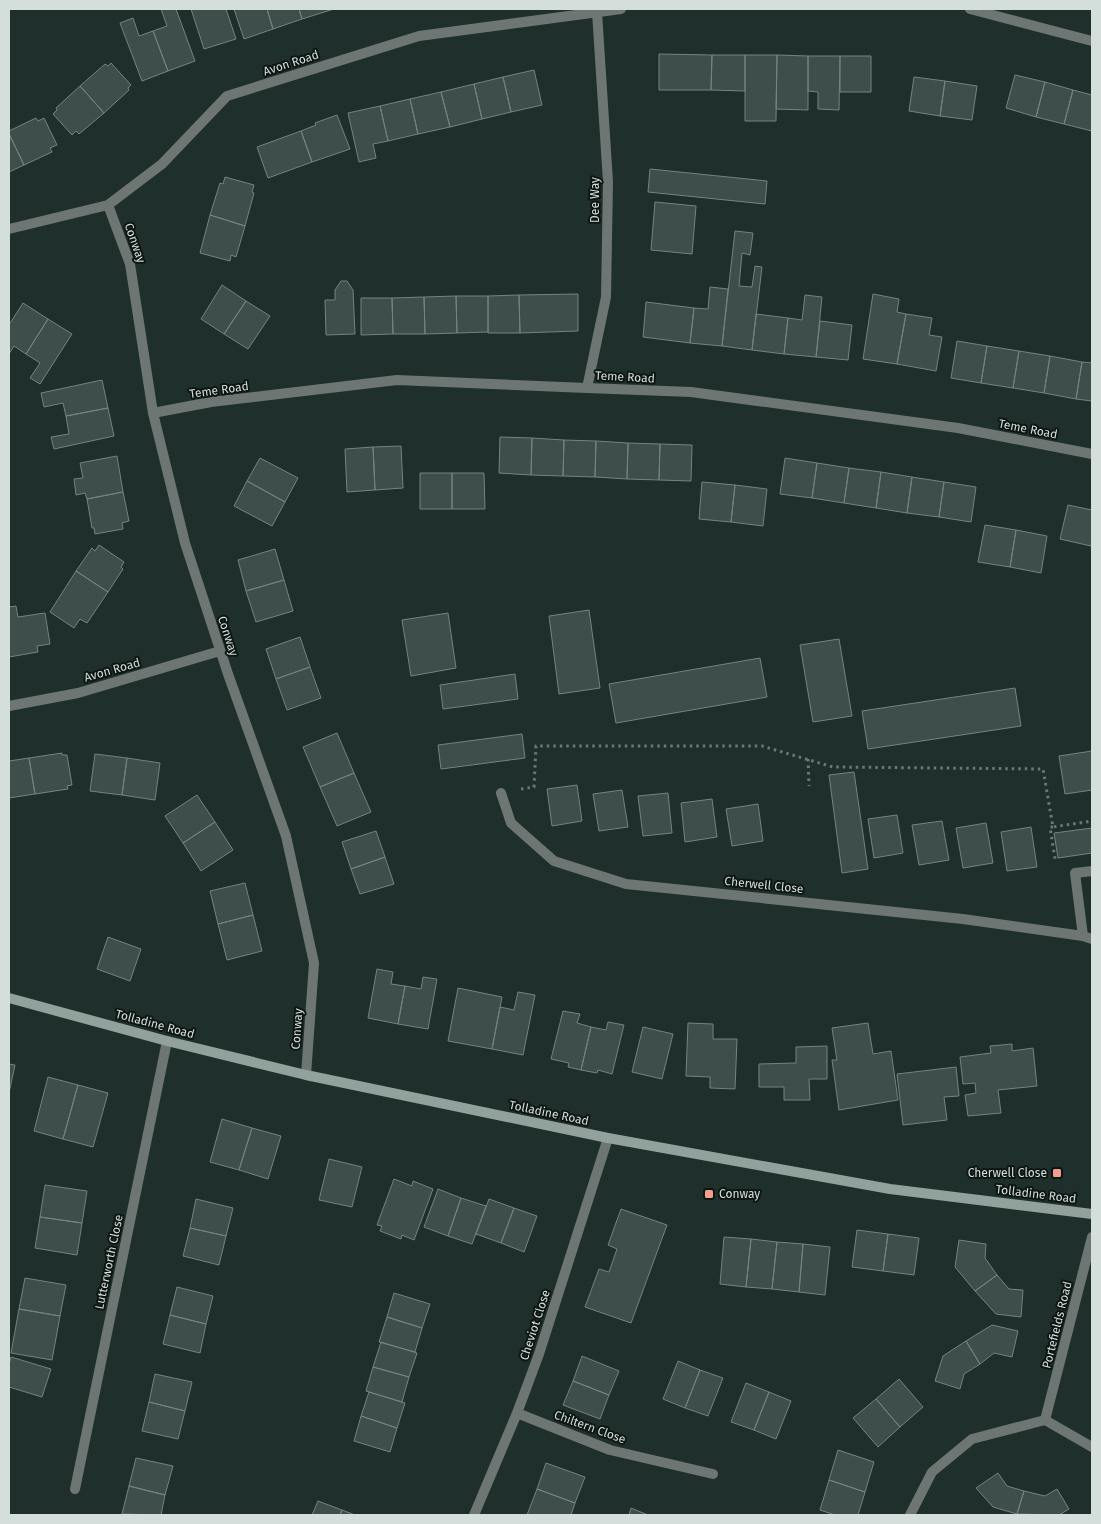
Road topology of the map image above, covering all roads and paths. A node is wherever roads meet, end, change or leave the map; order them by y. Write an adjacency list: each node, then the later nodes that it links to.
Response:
1 (621, 9): 3 (street, Avon Road)
2 (970, 9): 4 (street)
3 (597, 12): 5 (street, Avon Road); 7 (street, Dee Way)
4 (1092, 41)
5 (108, 205): 6 (street, Avon Road); 8 (street, Conway)
6 (9, 228)
7 (587, 388): 8 (street, Teme Road); 9 (street, Teme Road)
8 (154, 413): 10 (street, Conway)
9 (1092, 454)
10 (220, 651): 11 (street, Avon Road); 22 (street, Conway)
11 (9, 706)
12 (808, 760): 13 (path); 14 (path); 16 (path)
13 (809, 786)
14 (501, 793): 19 (street, Cherwell Close)
15 (1092, 821): 16 (path)
16 (1053, 827): 18 (path)
17 (1092, 871): 18 (street)
18 (1075, 873): 19 (street)
19 (1088, 938)
20 (9, 998): 21 (main road, Tolladine Road)
21 (167, 1041): 22 (main road, Tolladine Road); 30 (street, Lutterworth Close)
22 (306, 1074): 23 (main road, Tolladine Road)
23 (608, 1138): 24 (main road, Tolladine Road); 26 (street, Cheviot Close)
24 (1092, 1214)
25 (1092, 1237): 27 (street, Portefields Road)
26 (517, 1413): 29 (street, Chiltern Close); 31 (street, Cheviot Close)
27 (1045, 1420): 28 (street); 32 (street)
28 (1092, 1447)
29 (713, 1474)
30 (75, 1489)
31 (474, 1515)
32 (910, 1515)

